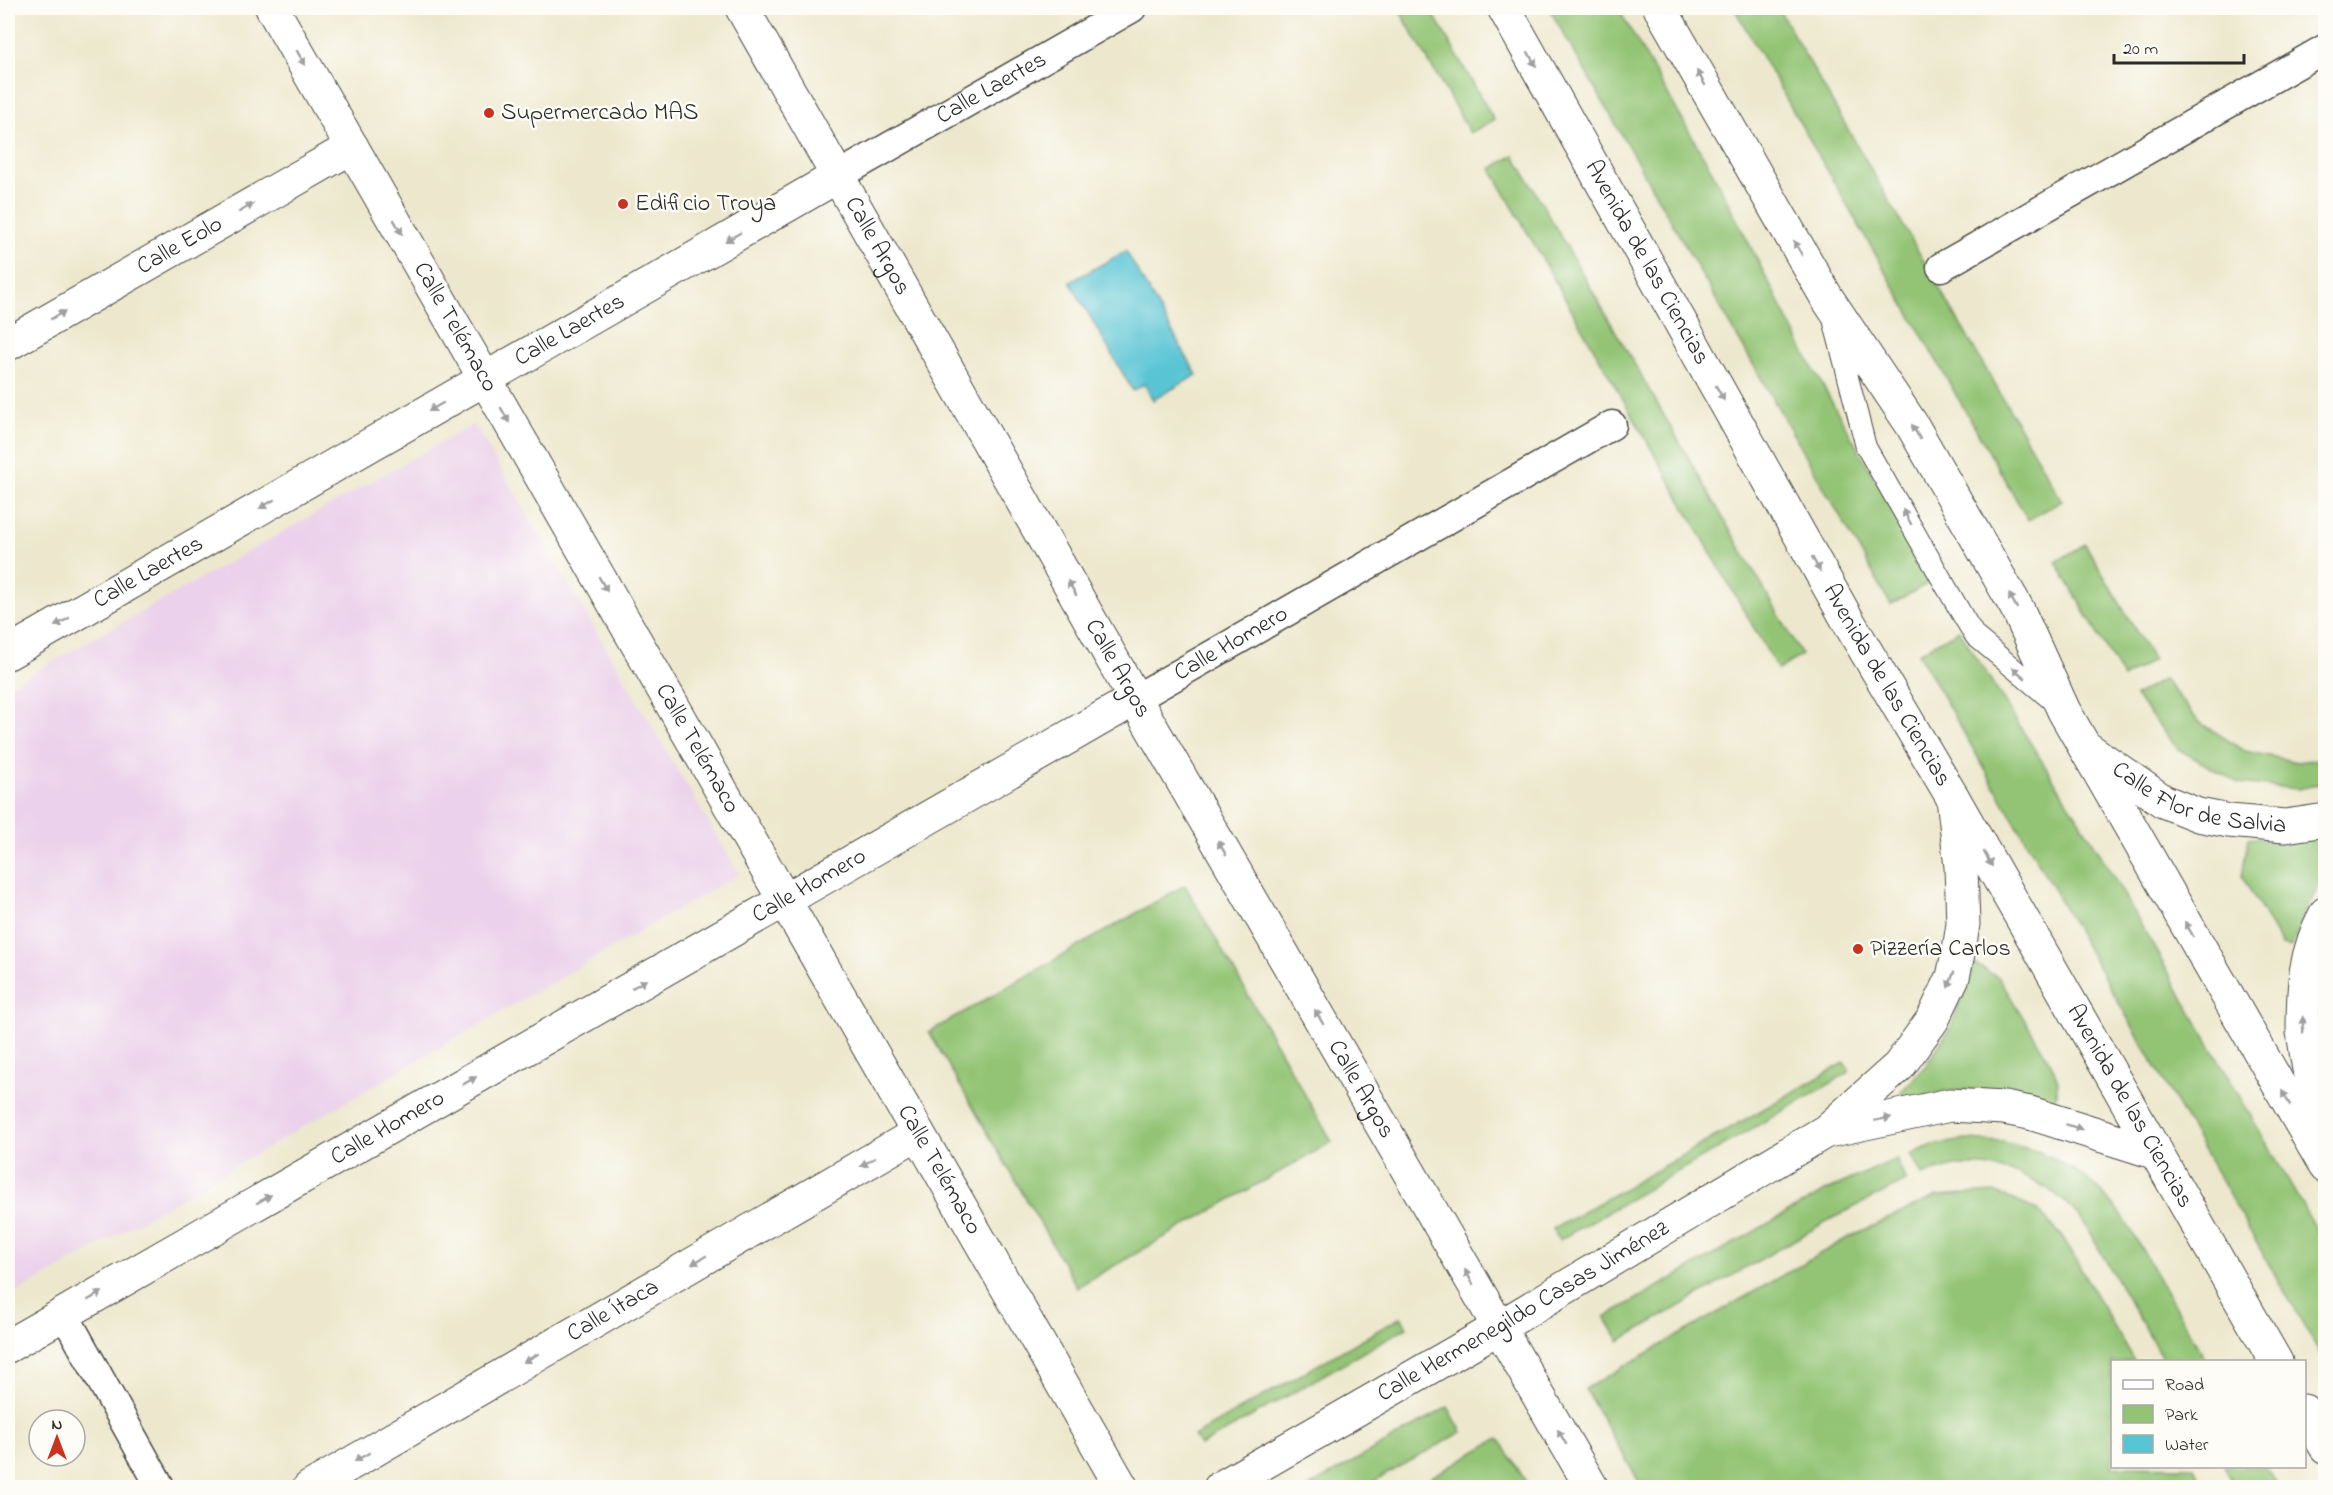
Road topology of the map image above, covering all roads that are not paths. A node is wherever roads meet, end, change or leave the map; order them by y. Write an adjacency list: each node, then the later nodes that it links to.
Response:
1 (272, 8): 7 (street, Calle Telémaco, one-way to 7)
2 (742, 8): 8 (street, Calle Argos)
3 (1132, 8): 8 (street, Calle Laertes)
4 (1504, 8): 18 (street, Avenida de las Ciencias, one-way to 18)
5 (1660, 8): 10 (street, one-way to 5)
6 (2325, 48): 9 (street)
7 (352, 147): 11 (street, Calle Eolo, one-way to 7); 12 (street, Calle Telémaco, one-way to 12)
8 (838, 176): 12 (street, Calle Laertes, one-way to 12); 15 (street, Calle Argos, one-way to 8)
9 (1941, 267)
10 (1827, 298): 16 (street, one-way to 10); 16 (lane, one-way to 10)
11 (8, 344)
12 (485, 380): 14 (street, Calle Laertes, one-way to 14); 20 (street, Calle Telémaco, one-way to 20)
13 (1612, 425): 15 (street, Calle Homero)
14 (8, 654)
15 (1135, 699): 20 (street, Calle Homero); 27 (street, Calle Argos, one-way to 15)
16 (2064, 711): 17 (street)
17 (2084, 746): 19 (street, Calle Flor de Salvia); 25 (street, one-way to 17)
18 (1953, 798): 22 (street, Calle Hermenegildo Casas Jiménez, one-way to 22); 24 (street, Avenida de las Ciencias, one-way to 24)
19 (2325, 820)
20 (785, 901): 23 (street, Calle Telémaco); 26 (street, Calle Homero, one-way to 20)
21 (2325, 914): 25 (street, one-way to 21)
22 (1826, 1131): 24 (street, Calle Hermenegildo Casas Jiménez, one-way to 24); 27 (street, Calle Hermenegildo Casas Jiménez)
23 (918, 1133): 33 (street, Calle Ítaca, one-way to 33); 34 (street, Calle Telémaco)
24 (2157, 1153): 29 (street, Avenida de las Ciencias)
25 (2325, 1166)
26 (64, 1314): 28 (street, Calle Homero); 32 (street)
27 (1498, 1328): 35 (street, Calle Hermenegildo Casas Jiménez); 36 (street, Calle Argos, one-way to 27)
28 (8, 1346)
29 (2275, 1360)
30 (2306, 1414): 31 (street)
31 (2325, 1447)
32 (161, 1488)
33 (309, 1488)
34 (1122, 1488)
35 (1220, 1488)
36 (1592, 1488)

